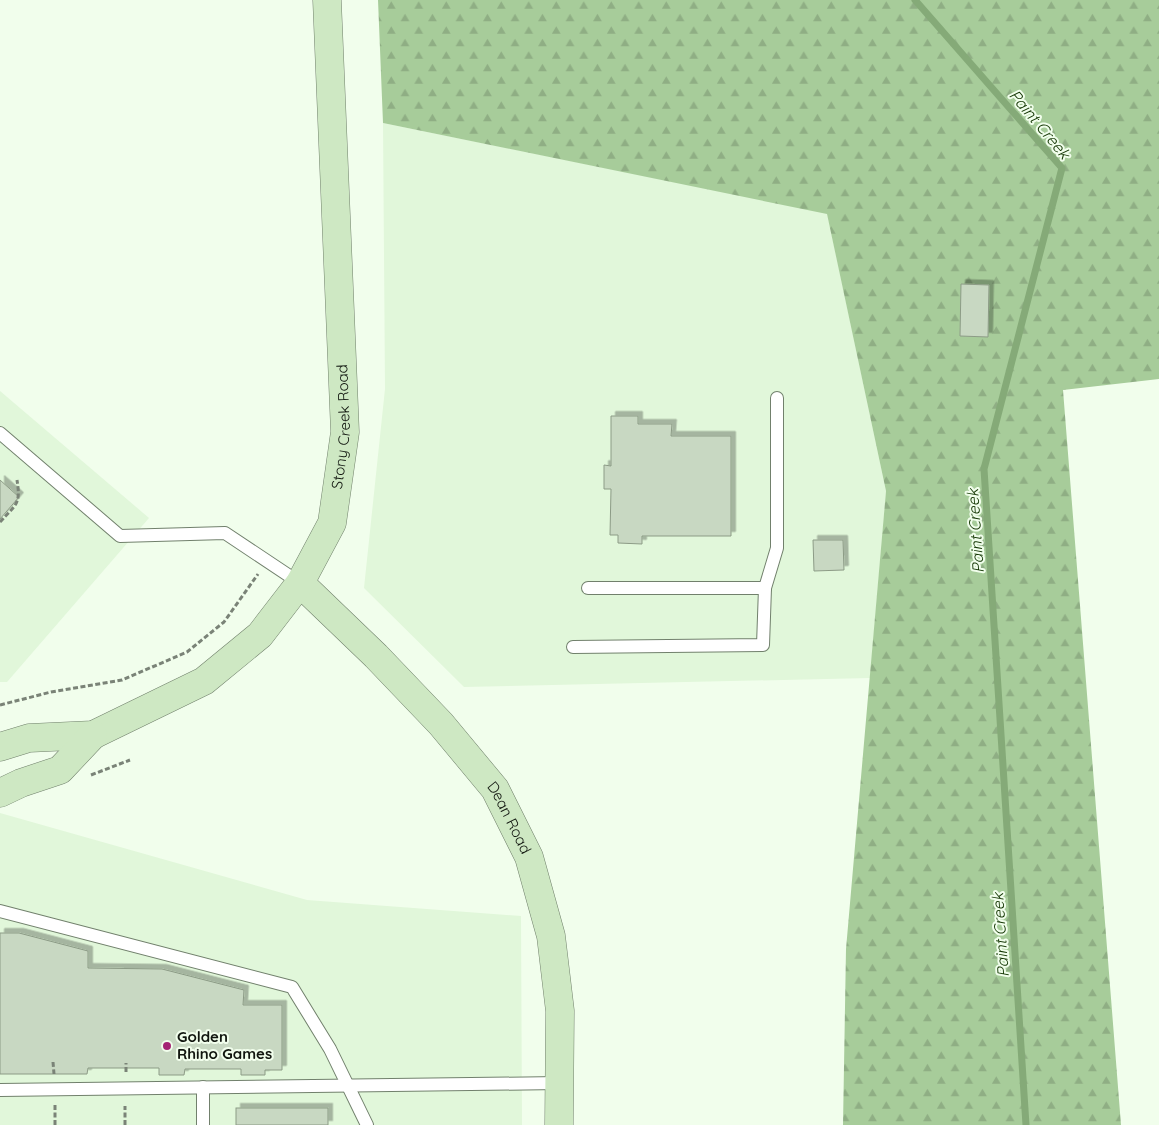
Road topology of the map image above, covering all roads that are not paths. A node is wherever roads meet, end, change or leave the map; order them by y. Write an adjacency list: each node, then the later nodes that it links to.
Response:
1 (327, 0): 4 (main road, Stony Creek Road)
2 (777, 398): 6 (lane)
3 (0, 433): 4 (lane)
4 (300, 583): 8 (main road, Stony Creek Road); 12 (main road, Dean Road)
5 (588, 588): 6 (lane)
6 (764, 588): 7 (lane)
7 (573, 648)
8 (93, 735): 9 (main road, Stony Creek Road); 10 (main road, Stony Creek Road)
9 (0, 747)
10 (0, 794)
11 (0, 911): 13 (lane)
12 (559, 1083): 13 (lane); 18 (main road, Dean Road)
13 (346, 1085): 14 (lane); 17 (lane)
14 (203, 1087): 15 (lane); 16 (lane)
15 (0, 1090)
16 (203, 1125)
17 (367, 1125)
18 (559, 1125)

